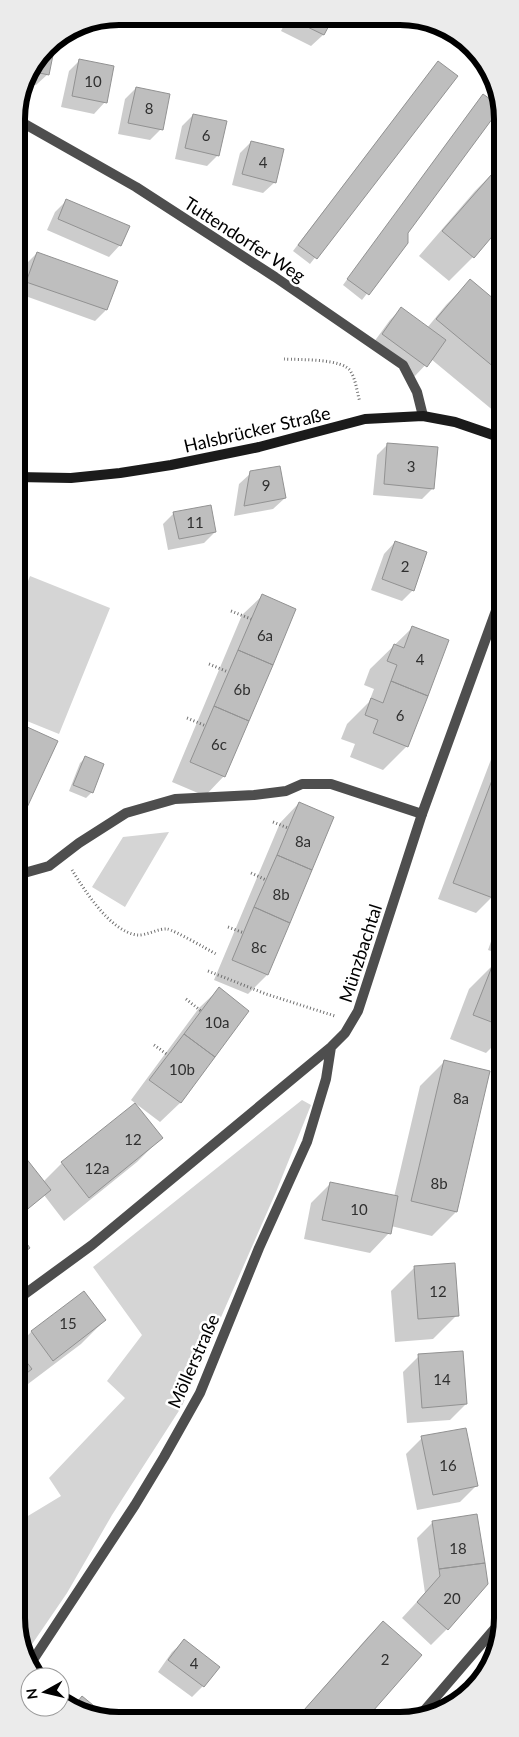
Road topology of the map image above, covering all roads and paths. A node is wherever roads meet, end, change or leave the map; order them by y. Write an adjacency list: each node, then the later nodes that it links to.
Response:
1 (25, 124): 4 (street, Tuttendorfer Weg)
2 (284, 359): 3 (path)
3 (355, 385)
4 (423, 416): 5 (main road, Halsbrücker Straße); 6 (main road, Halsbrücker Straße)
5 (494, 437)
6 (25, 476)
7 (231, 611): 9 (path)
8 (494, 616): 14 (street, Münzbachtal)
9 (251, 619)
10 (209, 664): 11 (path)
11 (228, 672)
12 (187, 718): 13 (path)
13 (206, 726)
14 (422, 814): 17 (street); 27 (street, Münzbachtal)
15 (273, 822): 16 (path)
16 (288, 828)
17 (56, 861): 18 (street); 23 (path)
18 (25, 873)
19 (251, 874): 20 (path)
20 (266, 880)
21 (228, 927): 22 (path)
22 (244, 933)
23 (216, 954)
24 (208, 971): 27 (path)
25 (186, 999): 26 (path)
26 (201, 1011)
27 (352, 1022): 29 (street, Münzbachtal)
28 (154, 1045): 30 (path)
29 (331, 1048): 31 (street, Münzbachtal); 33 (street, Möllerstraße)
30 (168, 1055)
31 (25, 1294)
32 (493, 1629): 34 (street)
33 (34, 1658)
34 (426, 1708)

